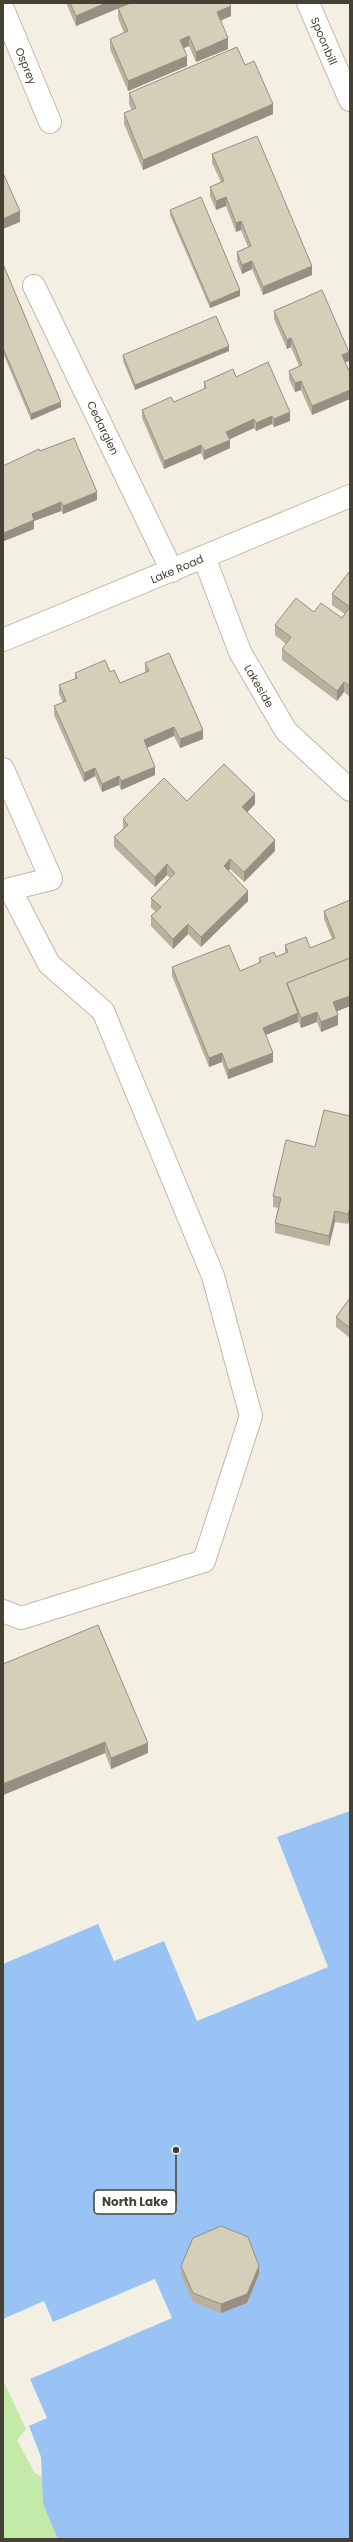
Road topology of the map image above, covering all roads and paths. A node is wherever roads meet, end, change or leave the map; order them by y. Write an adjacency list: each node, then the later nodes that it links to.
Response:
1 (308, 3): 3 (street, Spoonbill)
2 (3, 9): 4 (street, Osprey)
3 (350, 100)
4 (50, 122)
5 (34, 286): 8 (street, Cedarglen)
6 (350, 496): 7 (street, Lake Road)
7 (204, 557): 8 (street, Lake Road); 11 (street, Lakeside)
8 (172, 571): 9 (street, Lake Road)
9 (3, 640)
10 (3, 769): 12 (street)
11 (350, 790)
12 (3, 1611)

